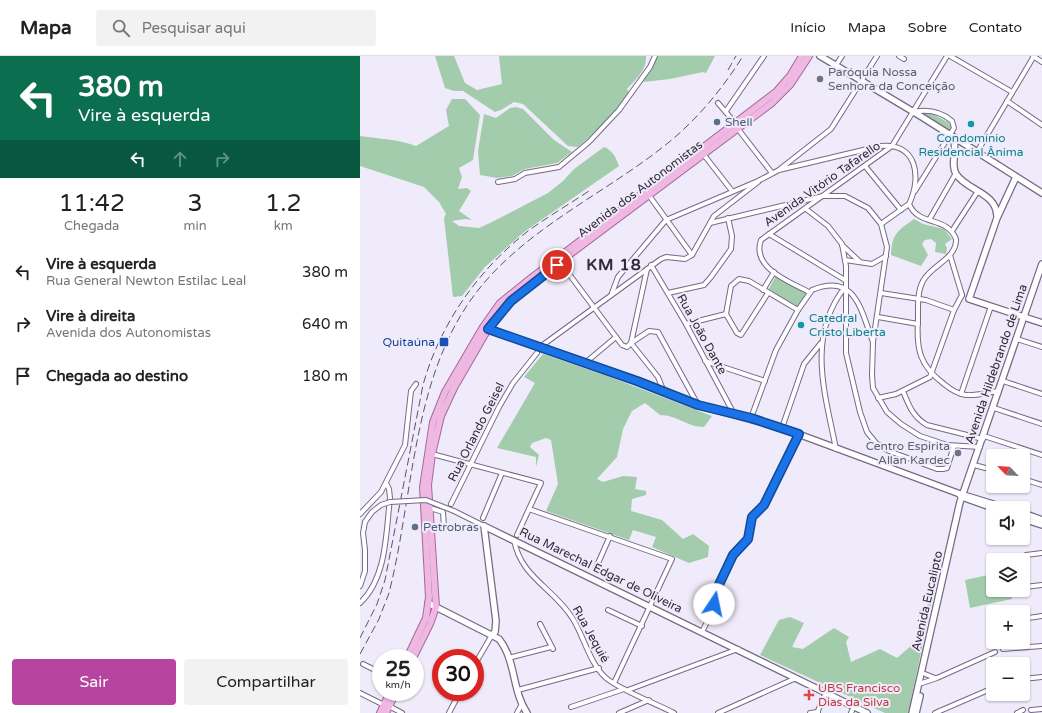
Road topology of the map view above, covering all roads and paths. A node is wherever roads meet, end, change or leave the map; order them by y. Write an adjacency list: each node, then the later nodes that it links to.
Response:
1 (655, 56): 35 (street)
2 (764, 56): 19 (street)
3 (802, 56): 22 (main road, Avenida dos Autonomistas)
4 (810, 56): 22 (main road, Avenida dos Autonomistas)
5 (820, 56): 14 (street)
6 (842, 56): 14 (street)
7 (877, 56): 15 (street)
8 (899, 56): 12 (street)
9 (947, 56): 20 (street, Avenida Vitório Tafarello)
10 (950, 56): 16 (street)
11 (1033, 56): 13 (street); 16 (street)
12 (904, 59)
13 (1042, 62)
14 (836, 65): 15 (street)
15 (862, 81): 20 (street); 30 (street)
16 (1012, 92): 17 (street)
17 (1007, 101): 21 (street); 27 (street)
18 (718, 103): 19 (street)
19 (726, 111): 22 (street)
20 (914, 112): 23 (street); 23 (street); 24 (street, Avenida Vitório Tafarello)
21 (1042, 125)
22 (737, 126): 28 (main road, Avenida dos Autonomistas); 31 (street); 40 (main road, Avenida dos Autonomistas)
23 (952, 136): 25 (street); 26 (street); 37 (street)
24 (892, 146): 29 (street, Avenida Vitório Tafarello); 30 (street); 37 (street)
25 (966, 146): 26 (street); 27 (street)
26 (956, 149): 32 (street)
27 (976, 152): 33 (street)
28 (704, 155): 36 (street); 40 (main road, Avenida dos Autonomistas)
29 (865, 166): 41 (street, Avenida Vitório Tafarello); 46 (street)
30 (780, 170): 31 (street)
31 (772, 173): 34 (street)
32 (956, 173): 38 (street); 50 (street)
33 (1016, 177): 39 (street); 43 (street)
34 (758, 181): 36 (street); 51 (street)
35 (498, 182)
36 (732, 191): 49 (street)
37 (915, 191): 44 (street)
38 (978, 191): 42 (street); 53 (street)
39 (1042, 193)
40 (648, 194): 49 (street); 56 (main road, Avenida dos Autonomistas); 61 (main road, Avenida dos Autonomistas)
41 (823, 196): 45 (street, Avenida Vitório Tafarello); 47 (street); 52 (street)
42 (991, 201): 43 (street); 48 (street)
43 (1004, 201): 48 (street)
44 (909, 204): 46 (street); 50 (street)
45 (806, 208): 54 (street, Avenida Vitório Tafarello); 55 (street)
46 (901, 210): 52 (street)
47 (728, 218): 51 (street); 71 (street)
48 (997, 218): 77 (street)
49 (666, 220): 57 (street); 74 (street)
50 (929, 220): 53 (street)
51 (710, 223): 57 (street)
52 (881, 224): 59 (street)
53 (952, 231): 58 (street)
54 (769, 234): 66 (street, Avenida Vitório Tafarello); 67 (street)
55 (842, 244): 60 (street); 62 (street)
56 (562, 254): 61 (main road); 154 (main road, Avenida dos Autonomistas)
57 (692, 254): 64 (street)
58 (950, 255): 75 (street); 76 (street)
59 (887, 256): 62 (street); 73 (street)
60 (845, 260): 62 (street); 67 (street)
61 (560, 262): 79 (street); 88 (main road, Avenida dos Autonomistas)
62 (860, 263)
63 (1042, 264): 84 (street, Avenida Hildebrando de Lima)
64 (651, 265): 65 (street); 71 (street, Rua João Dante)
65 (647, 269): 74 (street); 93 (street)
66 (774, 272): 69 (street); 70 (street, Avenida Vitório Tafarello)
67 (845, 280): 68 (street)
68 (845, 287): 70 (street); 91 (street); 92 (street); 119 (street)
69 (764, 290): 72 (street); 82 (street)
70 (809, 292): 80 (street)
71 (668, 293): 86 (street, Rua João Dante)
72 (768, 293): 80 (street); 82 (street)
73 (881, 293): 76 (street); 83 (street)
74 (612, 294): 79 (street)
75 (962, 295): 77 (street); 81 (street)
76 (919, 299): 81 (street); 87 (street)
77 (969, 299): 78 (street)
78 (991, 306): 84 (street); 108 (street)
79 (593, 308): 89 (street); 95 (street)
80 (798, 310): 100 (street)
81 (954, 310): 99 (street)
82 (726, 314): 86 (street)
83 (878, 317): 87 (street); 92 (street)
84 (1024, 317): 85 (street); 90 (street, Avenida Hildebrando de Lima)
85 (1042, 323)
86 (686, 324): 97 (street, Rua João Dante)
87 (918, 324): 99 (street)
88 (488, 329): 95 (street); 122 (main road, Avenida dos Autonomistas)
89 (616, 337): 93 (street); 98 (street)
90 (1017, 339): 94 (street); 101 (street, Avenida Hildebrando de Lima)
91 (821, 342): 116 (street); 121 (street)
92 (873, 342): 110 (street)
93 (631, 343): 106 (street); 111 (street)
94 (1042, 347)
95 (540, 348): 98 (street)
96 (537, 353): 124 (street, Rua Orlando Geisel)
97 (705, 360): 100 (street); 113 (street, Rua João Dante)
98 (585, 363): 106 (street)
99 (932, 375): 104 (street); 108 (street)
100 (765, 381): 114 (street)
101 (1003, 381): 105 (street, Avenida Hildebrando de Lima); 107 (street)
102 (416, 384): 129 (street)
103 (1042, 389): 107 (street)
104 (903, 391): 110 (street); 118 (street)
105 (1000, 391): 108 (street); 112 (street, Avenida Hildebrando de Lima)
106 (664, 392): 111 (street)
107 (1036, 392): 109 (street)
108 (961, 394)
109 (1042, 394)
110 (878, 398): 119 (street)
111 (698, 405): 113 (street)
112 (994, 408): 115 (street); 118 (street, Avenida Hildebrando de Lima)
113 (734, 414): 114 (street)
114 (751, 418): 116 (street)
115 (1042, 424)
116 (782, 428): 117 (street)
117 (799, 434): 121 (street); 162 (street)
118 (984, 437): 120 (street, Avenida Hildebrando de Lima); 123 (street)
119 (954, 446): 120 (street)
120 (980, 447): 125 (street, Avenida Hildebrando de Lima)
121 (836, 449): 131 (street)
122 (432, 454): 124 (street); 135 (main road, Avenida dos Autonomistas)
123 (1042, 455)
124 (470, 465): 127 (street); 133 (street, Rua Orlando Geisel)
125 (974, 465): 126 (street); 131 (street, Avenida Hildebrando de Lima)
126 (986, 468)
127 (502, 472): 136 (street); 139 (street)
128 (1030, 481): 130 (street)
129 (386, 483): 137 (street); 153 (street)
130 (1042, 485)
131 (963, 496): 132 (street); 134 (street); 175 (street, Avenida Eucalipto); 181 (street, Avenida Eucalipto)
132 (986, 502)
133 (451, 504)
134 (986, 505)
135 (430, 508): 144 (street); 155 (main road, Avenida dos Autonomistas)
136 (529, 508): 145 (street); 146 (street)
137 (360, 514)
138 (1030, 516): 140 (street)
139 (482, 518)
140 (1042, 520)
141 (1030, 521): 142 (street)
142 (1042, 525)
143 (484, 526): 146 (street, Rua Marechal Edgar de Oliveira); 150 (street, Rua Marechal Edgar de Oliveira, bridge); 163 (street)
144 (444, 528)
145 (610, 536): 149 (street); 156 (street)
146 (516, 537): 156 (street, Rua Marechal Edgar de Oliveira); 174 (street, Rua Jequié)
147 (1042, 553): 148 (street)
148 (1030, 554)
149 (595, 570)
150 (360, 583)
151 (1042, 586): 152 (street)
152 (1030, 587)
153 (361, 601)
154 (428, 603): 155 (street); 166 (main road, Avenida dos Autonomistas)
155 (436, 607): 163 (street); 167 (main road, Avenida dos Autonomistas)
156 (651, 607): 161 (street); 162 (street, Rua Marechal Edgar de Oliveira)
157 (608, 610): 161 (street)
158 (1042, 616): 159 (street)
159 (1030, 618)
160 (540, 624): 171 (street)
161 (642, 626): 180 (street)
162 (702, 632): 169 (street, Rua Marechal Edgar de Oliveira)
163 (492, 635): 168 (street); 171 (street)
164 (1042, 646): 165 (street)
165 (1030, 647)
166 (411, 649)
167 (418, 649)
168 (484, 649)
169 (739, 649): 176 (street, Rua Marechal Edgar de Oliveira); 183 (street)
170 (995, 652): 178 (street)
171 (508, 658): 182 (street)
172 (363, 664): 173 (street)
173 (372, 668)
174 (599, 668): 180 (street, Rua Jequié); 182 (street)
175 (925, 674): 178 (street); 181 (street, Avenida Eucalipto)
176 (793, 677): 186 (street, Rua Marechal Edgar de Oliveira); 207 (street)
177 (1042, 677): 179 (street)
178 (937, 678): 181 (street)
179 (1030, 678)
180 (614, 682): 183 (street, Rua Jequié)
181 (921, 683): 211 (street, Avenida Eucalipto); 212 (street, Avenida Eucalipto)
182 (518, 690): 191 (street)
183 (626, 690): 187 (street, Rua Jequié); 194 (street)
184 (986, 691): 213 (street)
185 (360, 693): 192 (street)
186 (828, 693): 193 (street, Rua Marechal Edgar de Oliveira); 198 (street)
187 (648, 700): 205 (street); 206 (street, Rua Jequié)
188 (388, 701): 192 (main road)
189 (390, 701): 192 (main road)
190 (455, 701): 202 (street)
191 (522, 704): 203 (street); 204 (street)
192 (387, 706): 199 (main road); 200 (main road); 201 (street)
193 (854, 706): 209 (street); 210 (street, Rua Marechal Edgar de Oliveira)
194 (571, 707)
195 (1042, 709): 197 (street)
196 (1023, 710): 214 (street)
197 (1031, 710)
198 (818, 711): 208 (street)
199 (380, 713)
200 (386, 713)
201 (402, 713)
202 (449, 713)
203 (517, 713)
204 (528, 713)
205 (619, 713)
206 (674, 713)
207 (718, 713)
208 (810, 713)
209 (851, 713)
210 (867, 713)
211 (912, 713)
212 (916, 713)
213 (935, 713)
214 (1017, 713)

